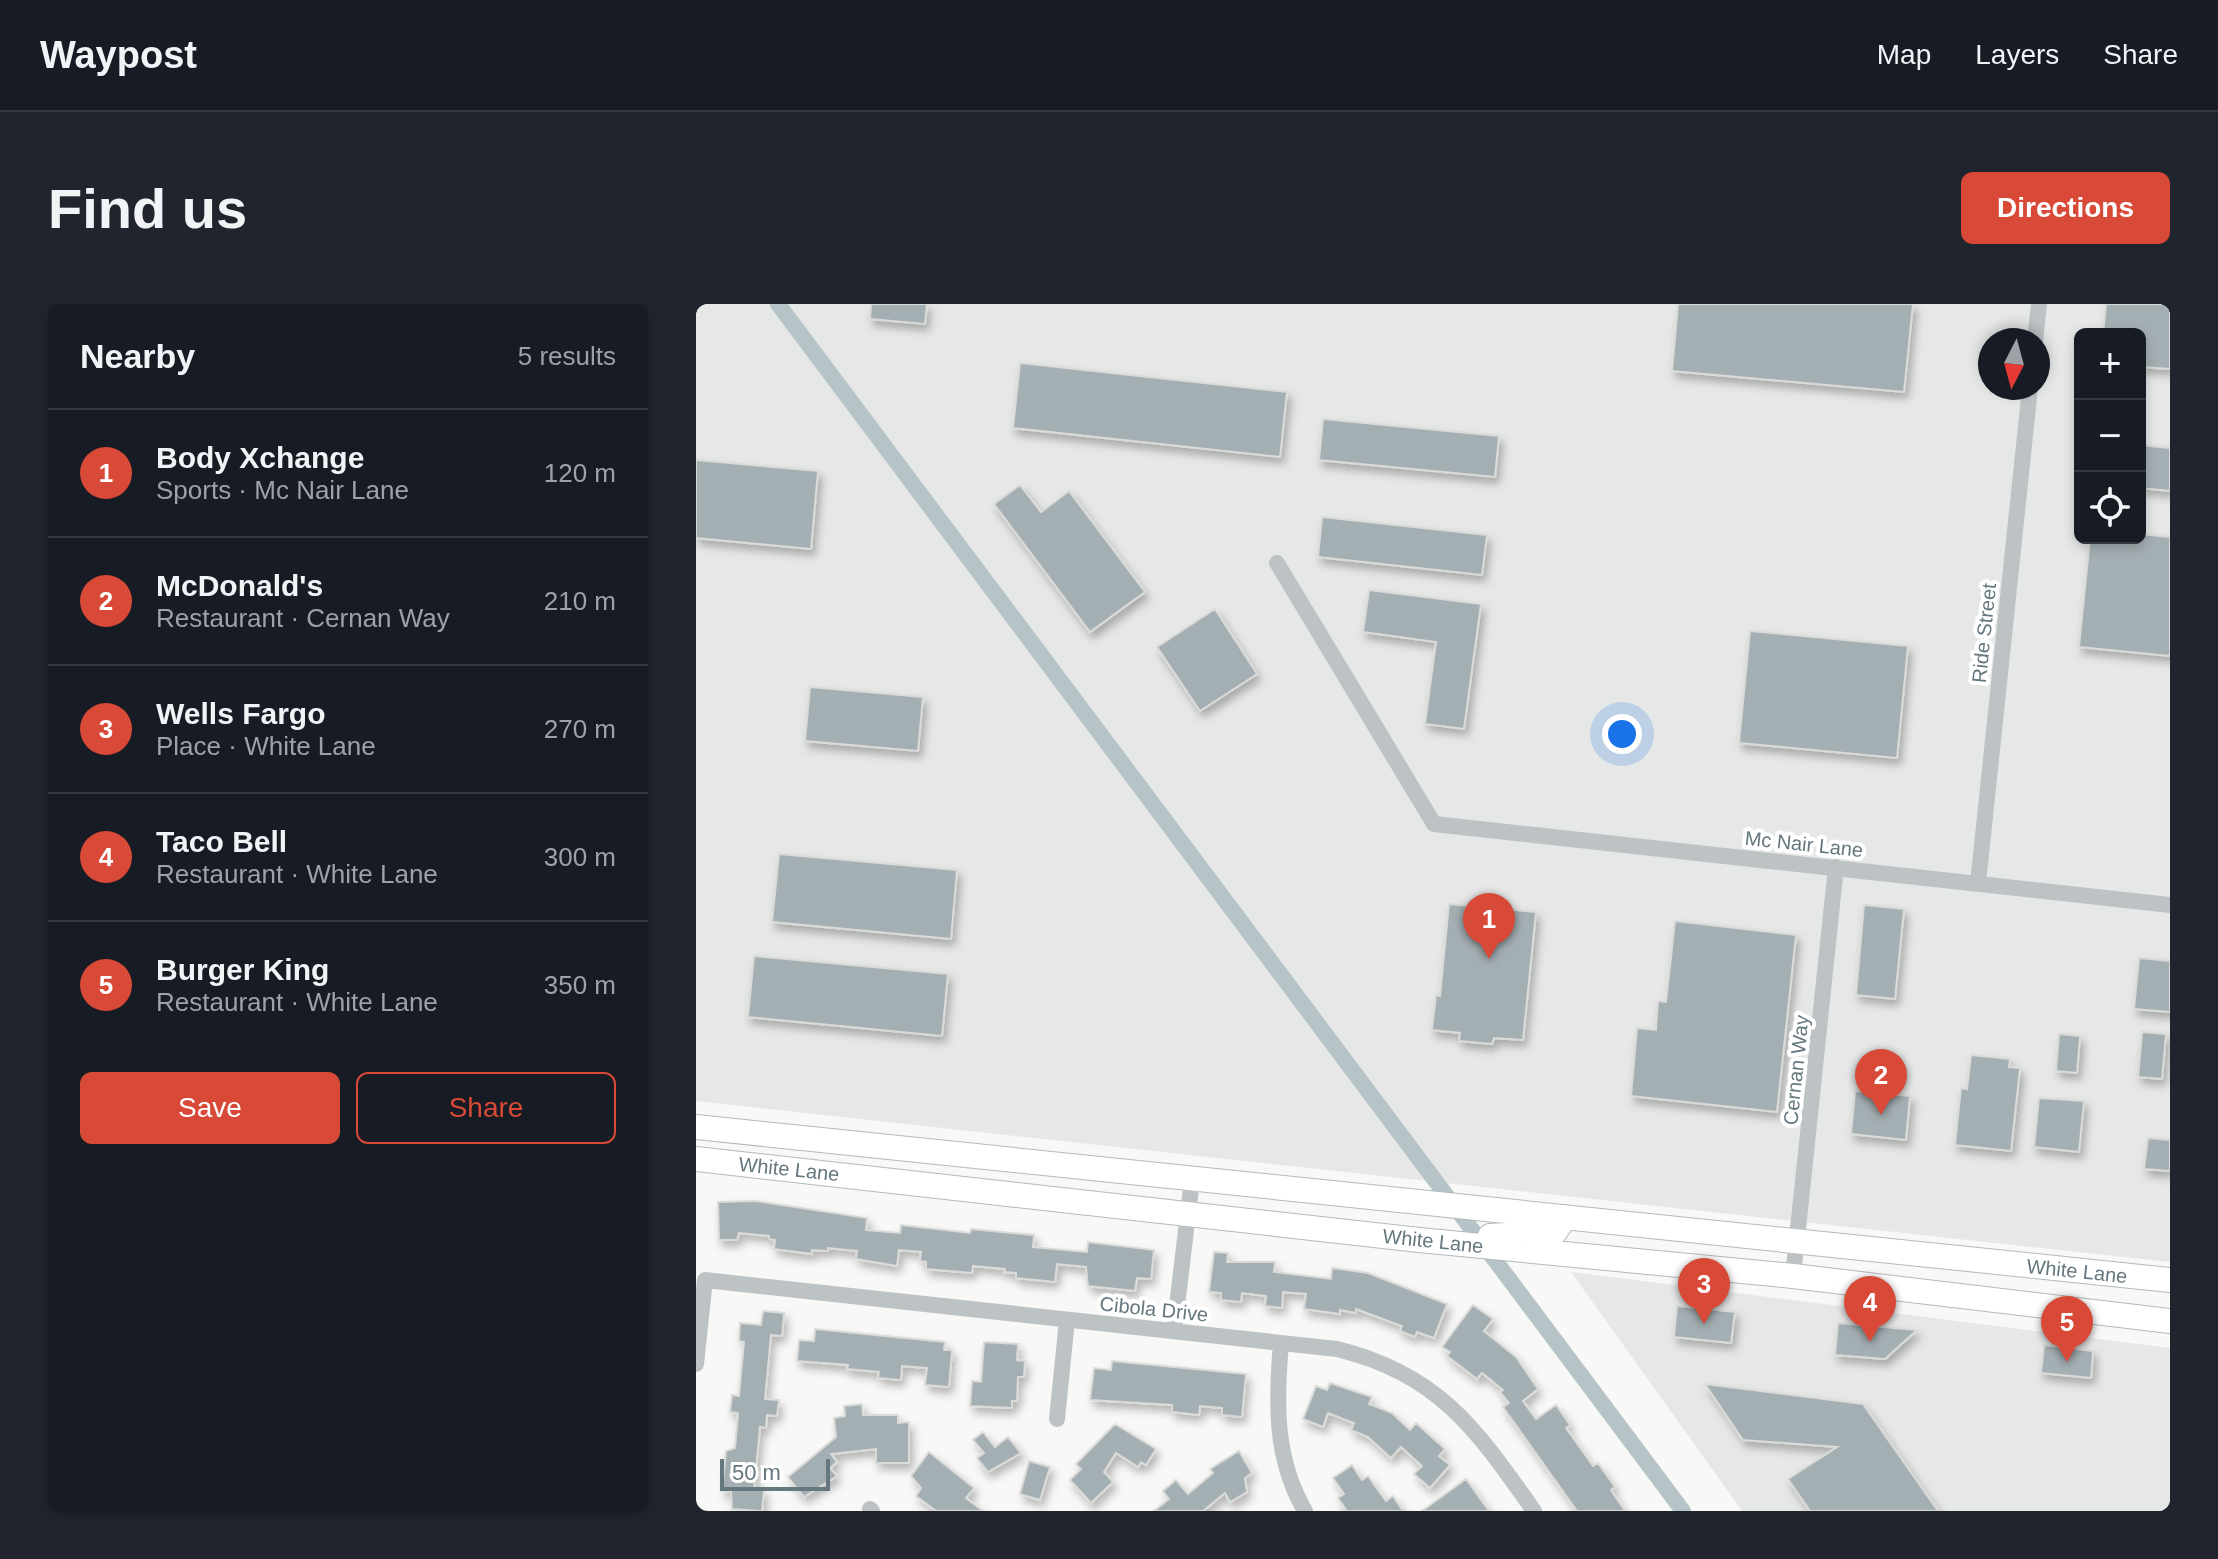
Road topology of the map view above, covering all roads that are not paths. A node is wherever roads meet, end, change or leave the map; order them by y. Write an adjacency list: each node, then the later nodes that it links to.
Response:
1 (2039, 304): 2 (street)
2 (2036, 328)
3 (2029, 400): 6 (street, Ride Street)
4 (1277, 563): 5 (street, Mc Nair Lane)
5 (1836, 867): 6 (street, Mc Nair Lane); 15 (street, Cernan Way)
6 (1978, 883): 7 (street, Mc Nair Lane)
7 (2170, 905)
8 (696, 1127): 9 (main road, White Lane)
9 (946, 1154): 11 (main road); 12 (main road, White Lane)
10 (696, 1159): 11 (main road, White Lane)
11 (832, 1173): 13 (main road, White Lane)
12 (1192, 1180): 13 (street); 14 (main road, White Lane)
13 (1188, 1212): 14 (main road, White Lane); 20 (street)
14 (1541, 1233): 15 (main road, White Lane); 16 (main road, White Lane)
15 (1800, 1240): 16 (street, Cernan Way); 17 (main road, White Lane)
16 (1793, 1276): 19 (main road, White Lane)
17 (2170, 1280)
18 (1067, 1320): 20 (street, Cibola Drive); 22 (street, Cibola Drive); 23 (street)
19 (2170, 1321)
20 (1174, 1331): 21 (street, Cibola Drive)
21 (1281, 1343): 24 (street); 25 (street, Cibola Drive)
22 (696, 1364)
23 (1057, 1419)
24 (1299, 1509)
25 (1534, 1511)

